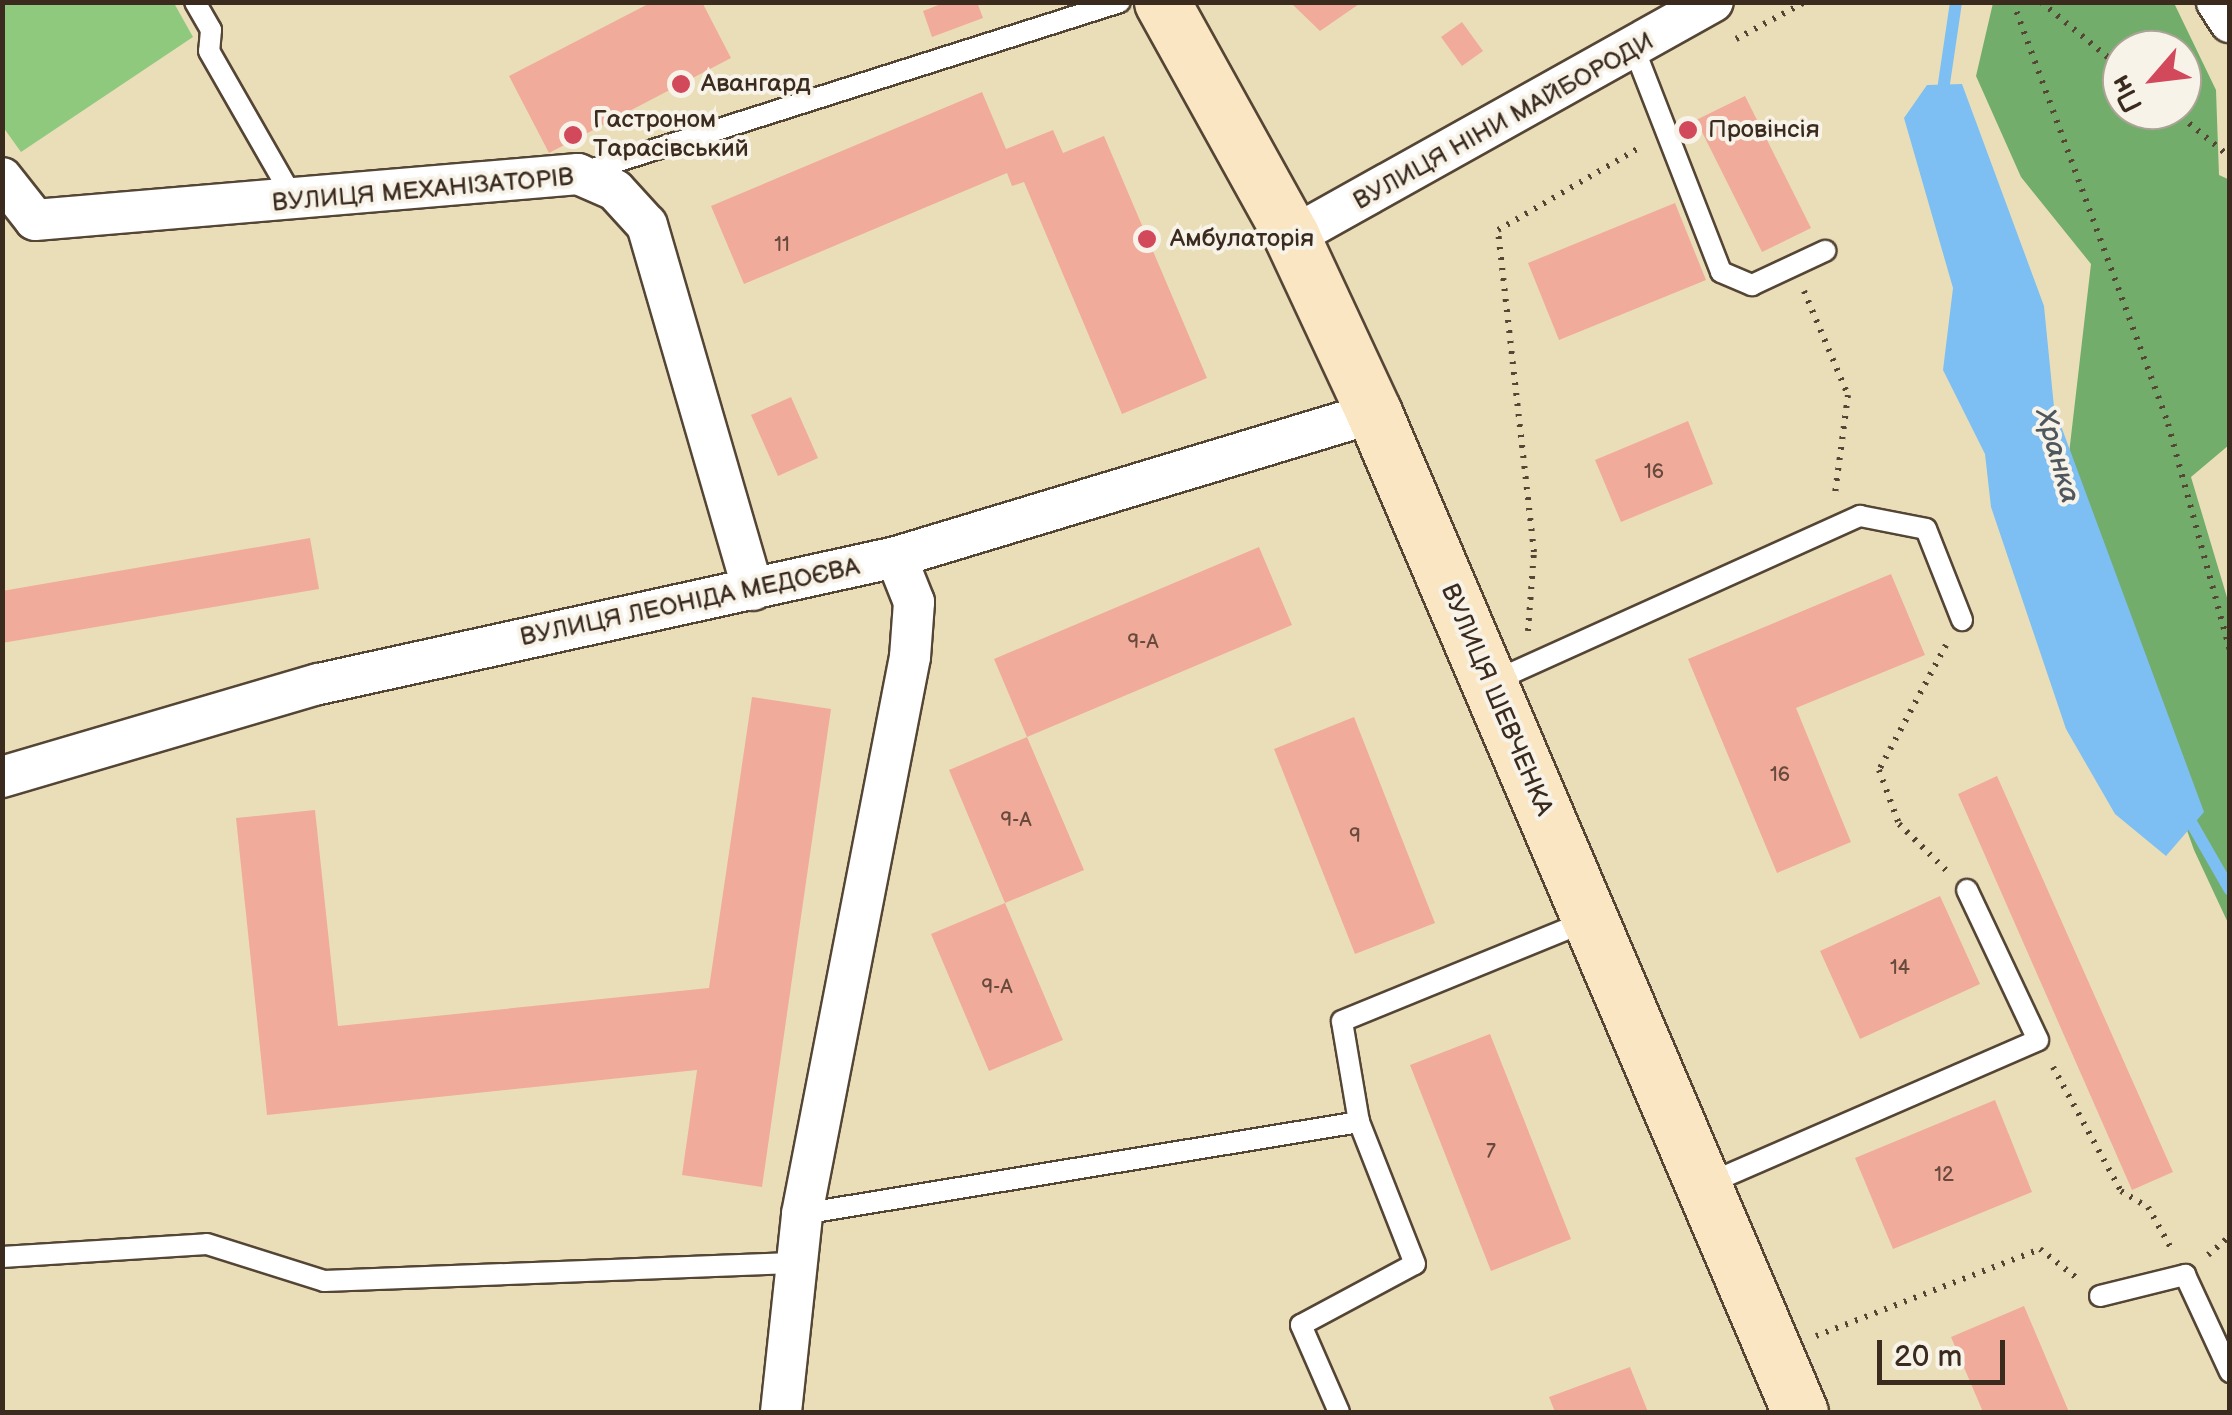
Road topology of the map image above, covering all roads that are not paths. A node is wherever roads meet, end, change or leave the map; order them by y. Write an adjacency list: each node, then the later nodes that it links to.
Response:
1 (196, 2): 10 (lane)
2 (1120, 2): 8 (lane)
3 (1162, 2): 12 (main road, ВУЛИЦЯ ШЕВЧЕНКА)
4 (1713, 2): 7 (street, ВУЛИЦЯ НІНИ МАЙБОРОДИ)
5 (2217, 2): 6 (street)
6 (2230, 22)
7 (1635, 51): 12 (street, ВУЛИЦЯ НІНИ МАЙБОРОДИ); 13 (lane)
8 (578, 174): 10 (street, ВУЛИЦЯ МЕХАНІЗАТОРІВ); 16 (street, ВУЛИЦЯ МЕХАНІЗАТОРІВ)
9 (2, 178): 11 (street, ВУЛИЦЯ МЕХАНІЗАТОРІВ)
10 (296, 202): 11 (street, ВУЛИЦЯ МЕХАНІЗАТОРІВ)
11 (19, 222)
12 (1292, 237): 14 (main road, ВУЛИЦЯ ШЕВЧЕНКА)
13 (1825, 251)
14 (1374, 413): 15 (street, ВУЛИЦЯ ЛЕОНІДА МЕДОЄВА); 18 (main road, ВУЛИЦЯ ШЕВЧЕНКА)
15 (896, 557): 16 (street, ВУЛИЦЯ ЛЕОНІДА МЕДОЄВА); 24 (street)
16 (753, 590): 19 (street, ВУЛИЦЯ ЛЕОНІДА МЕДОЄВА)
17 (1962, 620): 18 (lane)
18 (1508, 675): 21 (main road, ВУЛИЦЯ ШЕВЧЕНКА)
19 (2, 777)
20 (1967, 890): 23 (lane)
21 (1590, 920): 22 (lane); 23 (main road, ВУЛИЦЯ ШЕВЧЕНКА)
22 (1359, 1122): 24 (lane); 30 (lane)
23 (1703, 1186): 31 (main road, ВУЛИЦЯ ШЕВЧЕНКА)
24 (802, 1214): 26 (street)
25 (2, 1257): 26 (lane)
26 (799, 1262): 29 (street)
27 (2100, 1296): 28 (lane)
28 (2230, 1372)
29 (781, 1412)
30 (1339, 1412)
31 (1800, 1412)

